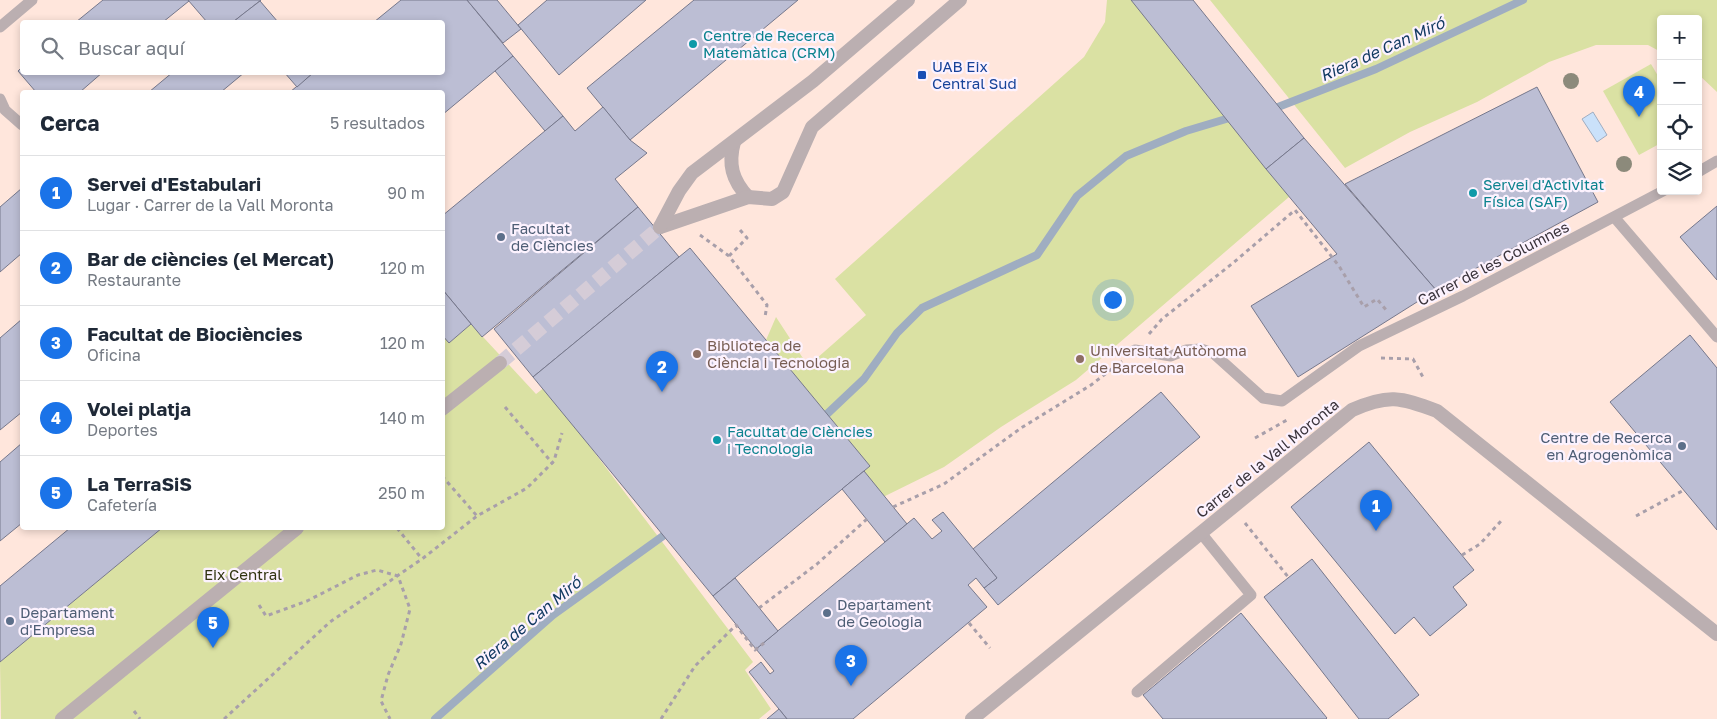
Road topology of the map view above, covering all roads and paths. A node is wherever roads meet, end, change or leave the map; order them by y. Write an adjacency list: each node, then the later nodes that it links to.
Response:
1 (32, 0): 4 (lane)
2 (908, 0): 7 (street)
3 (960, 0): 11 (street)
4 (0, 27)
5 (0, 99): 6 (lane)
6 (20, 123)
7 (734, 142): 11 (street); 11 (street)
8 (1717, 162): 9 (lane)
9 (1702, 170)
10 (1657, 194): 12 (lane, Carrer de les Columnes)
11 (748, 197)
12 (1615, 218): 18 (lane); 19 (lane, Carrer de les Columnes)
13 (740, 230): 15 (path)
14 (697, 233): 15 (path)
15 (729, 256): 17 (path)
16 (1381, 315): 19 (path)
17 (764, 317)
18 (1717, 337)
19 (1135, 350): 29 (path)
20 (1376, 358): 22 (path)
21 (500, 363): 23 (street)
22 (1424, 378)
23 (445, 407)
24 (505, 407): 26 (path)
25 (562, 433): 26 (path)
26 (552, 464): 30 (path)
27 (445, 479): 30 (path)
28 (1684, 490): 31 (path)
29 (893, 507)
30 (477, 516): 39 (path)
31 (1636, 516)
32 (867, 519): 43 (path)
33 (1501, 521): 38 (path)
34 (1245, 522): 41 (path)
35 (295, 530): 50 (street)
36 (399, 530): 39 (path)
37 (1201, 534): 45 (street, Carrer de la Vall Moronta); 48 (lane); 55 (street, Carrer de la Vall Moronta)
38 (1462, 555)
39 (422, 559): 40 (path)
40 (398, 576): 42 (path); 52 (path); 53 (path)
41 (1289, 578)
42 (259, 605)
43 (759, 608)
44 (968, 623): 47 (path)
45 (1717, 634)
46 (764, 643): 54 (path)
47 (990, 648)
48 (1137, 692)
49 (134, 710): 51 (path)
50 (62, 719)
51 (140, 719)
52 (224, 719)
53 (390, 719)
54 (661, 719)
55 (972, 719)

